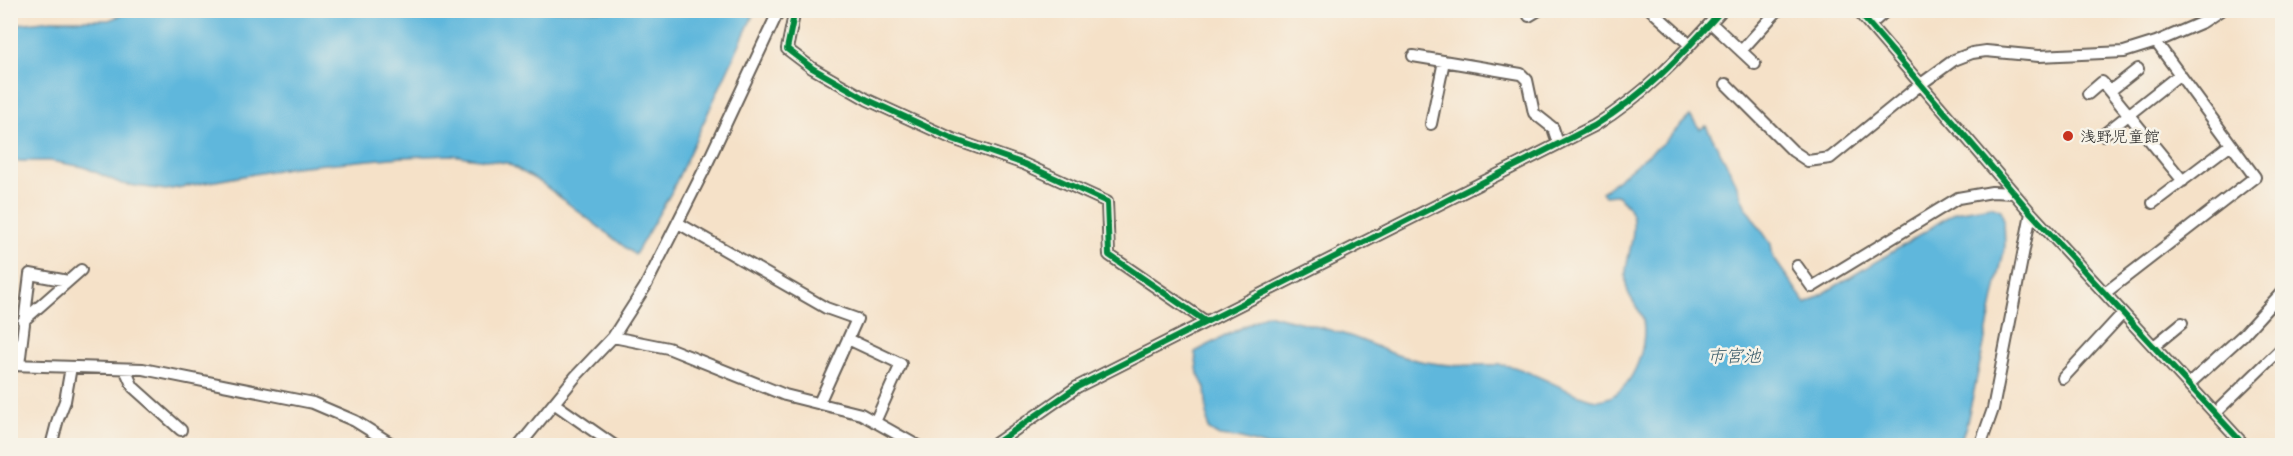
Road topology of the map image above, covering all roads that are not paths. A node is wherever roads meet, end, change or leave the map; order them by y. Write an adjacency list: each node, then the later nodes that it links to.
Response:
1 (779, 10): 32 (street)
2 (795, 10): 40 (street)
3 (1651, 10): 12 (street)
4 (1722, 10): 9 (street)
5 (1778, 10): 13 (street)
6 (1857, 10): 10 (street)
7 (1887, 10): 10 (street)
8 (2221, 10): 11 (street)
9 (1711, 23): 12 (street); 13 (street)
10 (1870, 25): 20 (street)
11 (2156, 42): 18 (street); 20 (street)
12 (1690, 45): 26 (street)
13 (1741, 51): 16 (street)
14 (1413, 56): 15 (street)
15 (1444, 61): 24 (street); 26 (street)
16 (1755, 64)
17 (2138, 69): 21 (street)
18 (2180, 74): 23 (street); 27 (street)
19 (1726, 84): 20 (street)
20 (1920, 84): 29 (street)
21 (2110, 91): 22 (street); 23 (street)
22 (2088, 94)
23 (2130, 114): 25 (street); 28 (street)
24 (1431, 124)
25 (2103, 135)
26 (1558, 143): 40 (street)
27 (2231, 144): 28 (street); 36 (street)
28 (2183, 181): 30 (street)
29 (2014, 193): 31 (street); 33 (street)
30 (2153, 203)
31 (2031, 213): 36 (street); 62 (street)
32 (678, 223): 42 (street); 43 (street)
33 (1797, 266)
34 (81, 270): 35 (street)
35 (68, 281): 39 (street); 39 (street)
36 (2105, 292): 38 (street)
37 (2283, 292): 50 (street)
38 (2123, 313): 44 (street); 49 (street)
39 (23, 321): 46 (street)
40 (1205, 321): 61 (street)
41 (2182, 323): 44 (street)
42 (613, 337): 51 (street); 52 (street)
43 (848, 339): 51 (street); 54 (street)
44 (2154, 346): 50 (street)
45 (2283, 348): 53 (street)
46 (13, 366): 47 (street)
47 (71, 368): 48 (street); 56 (street)
48 (125, 369): 55 (street); 57 (street)
49 (2063, 378)
50 (2189, 384): 53 (street)
51 (819, 403): 54 (street)
52 (555, 404): 58 (street); 59 (street)
53 (2215, 413): 63 (street)
54 (875, 422): 60 (street)
55 (181, 430)
56 (53, 444)
57 (395, 446)
58 (519, 446)
59 (615, 446)
60 (918, 446)
61 (992, 446)
62 (1980, 446)
63 (2245, 446)

